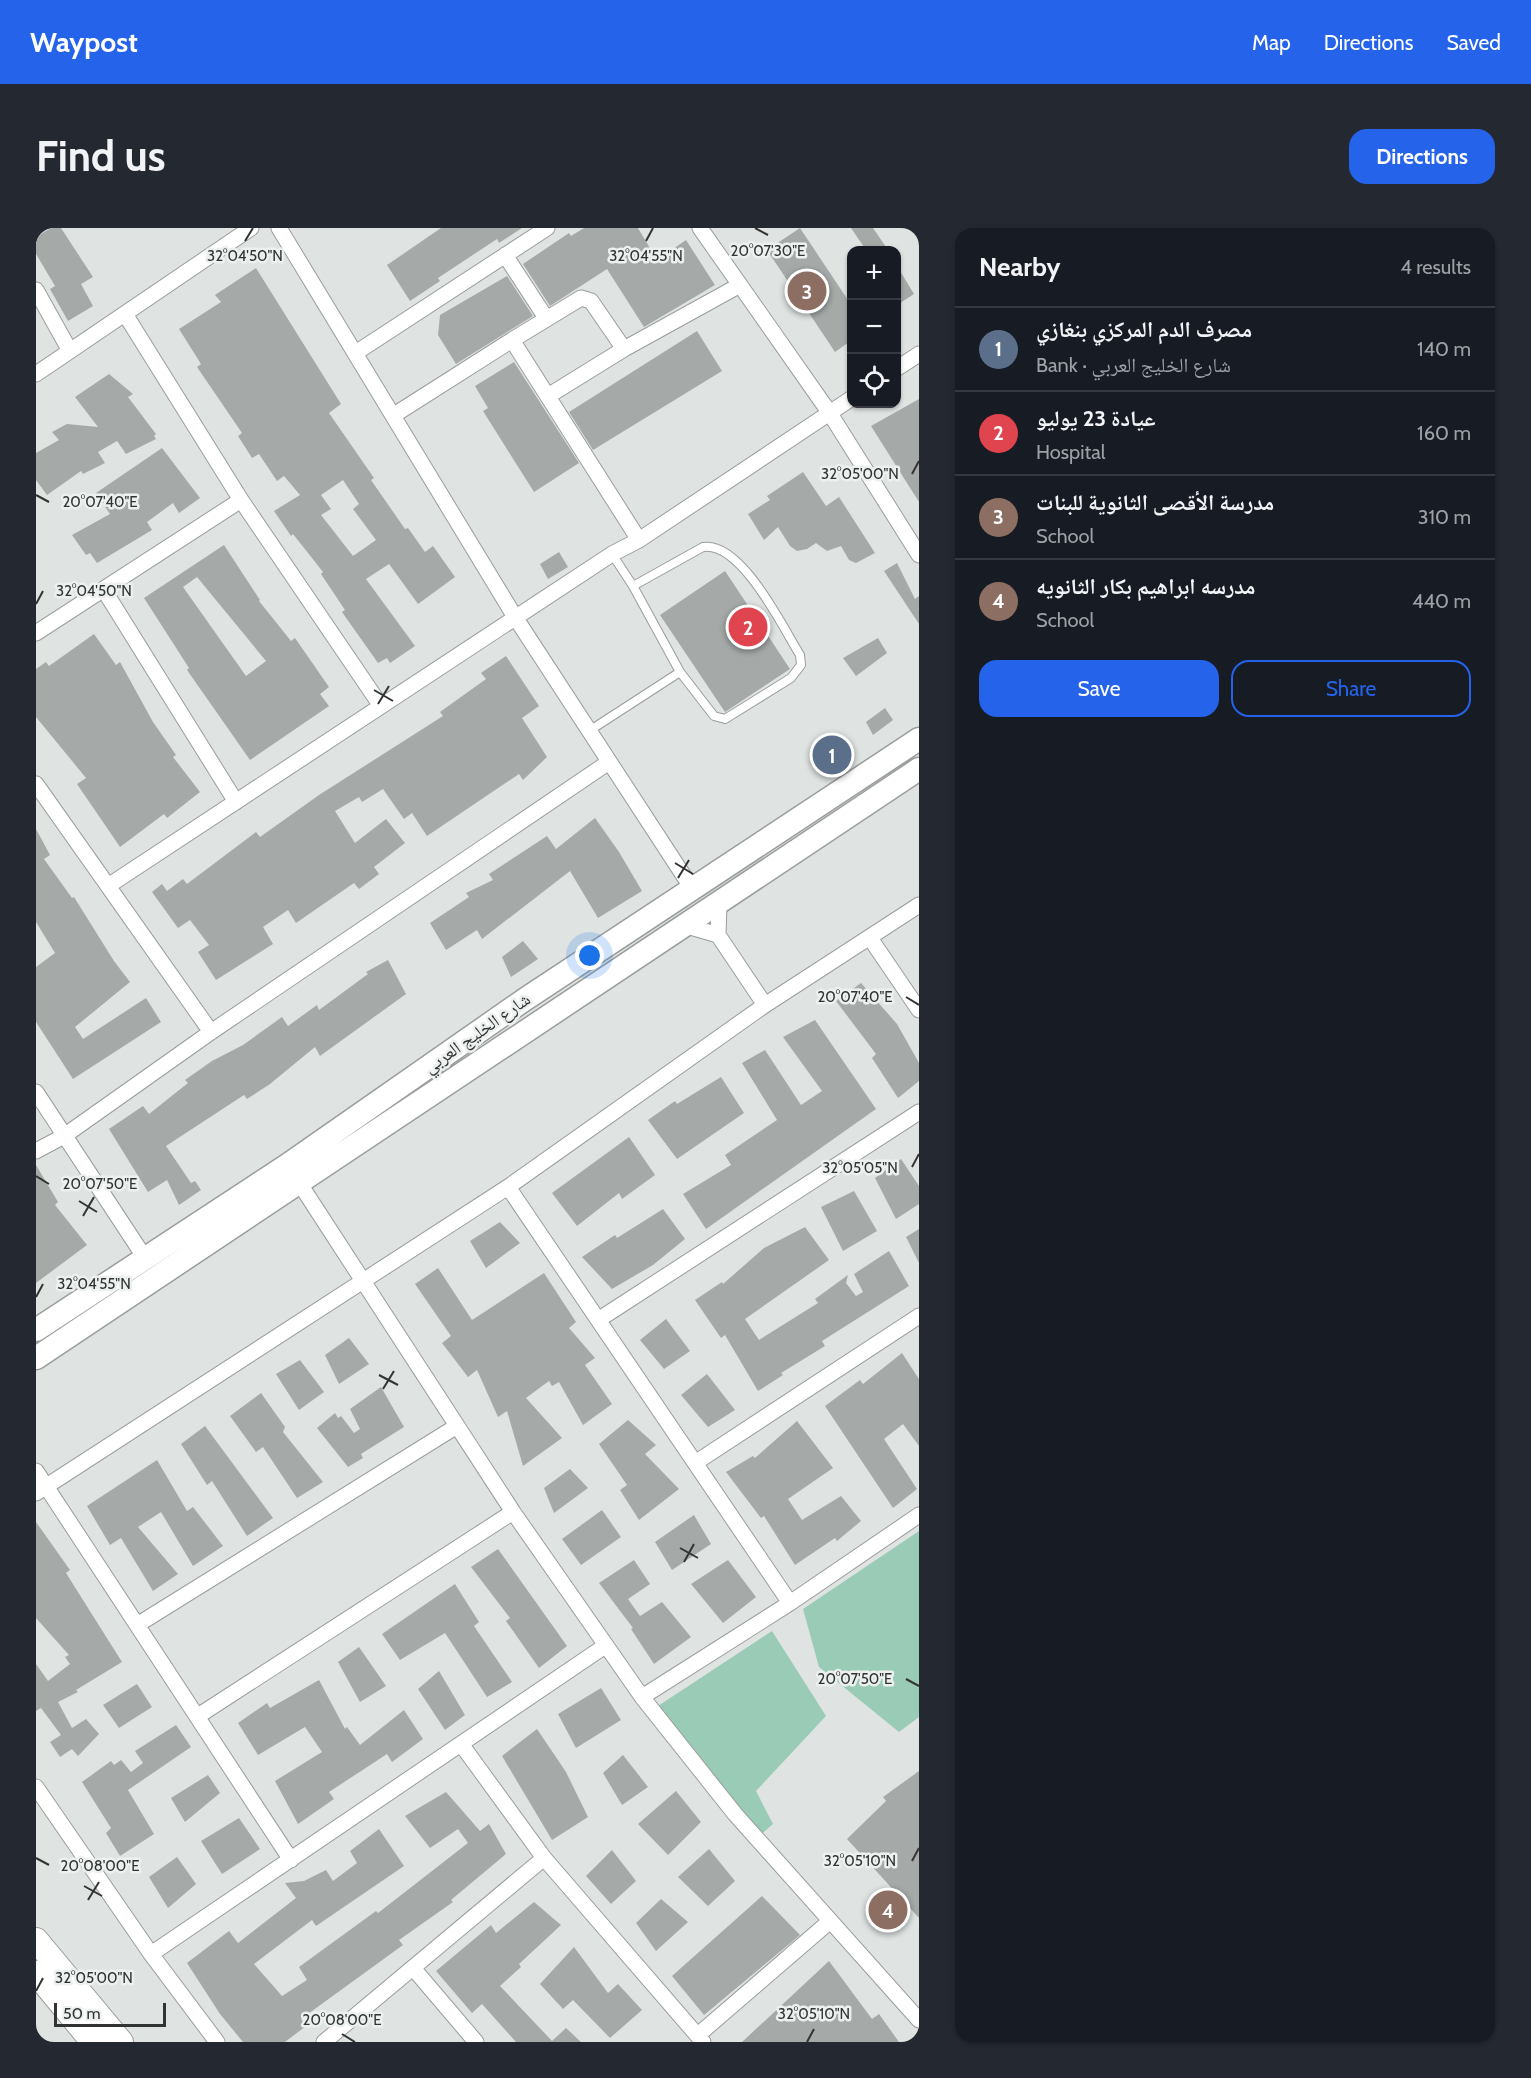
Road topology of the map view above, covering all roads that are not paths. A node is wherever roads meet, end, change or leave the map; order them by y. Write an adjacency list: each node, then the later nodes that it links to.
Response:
1 (251, 228): 8 (street)
2 (279, 228): 13 (street)
3 (547, 228): 5 (street)
4 (700, 228): 6 (street)
5 (505, 255): 9 (street); 13 (street)
6 (740, 285): 11 (street); 19 (street)
7 (36, 291): 12 (street)
8 (125, 314): 12 (street); 21 (street)
9 (546, 318): 10 (street); 11 (street)
10 (512, 340): 17 (street); 20 (street)
11 (624, 349): 17 (street)
12 (70, 351): 16 (street)
13 (357, 352): 20 (street)
14 (919, 354): 15 (street)
15 (901, 366)
16 (36, 374)
17 (548, 396): 22 (street)
18 (847, 401): 19 (street)
19 (829, 412): 22 (street); 24 (street)
20 (394, 415): 27 (street)
21 (241, 500): 26 (street); 30 (street)
22 (639, 540): 23 (street)
23 (612, 554): 25 (lane); 27 (street)
24 (919, 555)
25 (633, 586): 29 (lane); 29 (lane)
26 (104, 590): 28 (street); 36 (street)
27 (515, 617): 30 (street); 31 (street)
28 (36, 633)
29 (680, 672): 31 (lane)
30 (381, 706): 36 (street)
31 (589, 731): 33 (street)
32 (919, 739): 38 (main road, شارع الخليج العربي)
33 (609, 762): 38 (street); 48 (street)
34 (919, 769): 39 (main road, شارع الخليج العربي)
35 (36, 784): 37 (street)
36 (236, 802): 37 (street)
37 (108, 885): 48 (street)
38 (693, 890): 44 (main road, شارع الخليج العربي)
39 (718, 904): 41 (main road, شارع الخليج العربي); 42 (street)
40 (919, 905): 43 (street)
41 (687, 926): 42 (street); 47 (main road, شارع الخليج العربي)
42 (718, 935): 45 (street)
43 (870, 938): 45 (street); 46 (street)
44 (524, 1000): 47 (main road); 55 (main road, شارع الخليج العربي)
45 (765, 1005): 54 (street)
46 (919, 1010)
47 (538, 1025): 53 (main road, شارع الخليج العربي)
48 (211, 1032): 51 (street)
49 (36, 1092): 51 (street)
50 (919, 1112): 58 (street)
51 (64, 1136): 52 (street); 55 (street)
52 (36, 1151)
53 (300, 1185): 56 (street); 60 (main road, شارع الخليج العربي)
54 (508, 1187): 56 (street); 58 (street)
55 (145, 1258): 59 (main road, شارع الخليج العربي)
56 (362, 1280): 61 (street); 64 (street)
57 (919, 1316): 62 (street)
58 (598, 1320): 62 (street)
59 (36, 1330)
60 (36, 1358)
61 (457, 1426): 65 (street); 68 (street)
62 (694, 1463): 67 (street)
63 (36, 1472): 64 (street)
64 (41, 1490): 68 (street)
65 (513, 1512): 69 (street); 71 (street)
66 (919, 1515): 67 (street)
67 (790, 1603): 70 (street)
68 (137, 1625): 71 (street)
69 (605, 1646): 70 (street); 72 (street)
70 (642, 1697): 76 (street)
71 (198, 1716): 75 (street)
72 (461, 1744): 74 (street); 75 (street)
73 (36, 1787): 78 (street)
74 (544, 1858): 79 (street); 82 (street)
75 (291, 1860): 78 (street)
76 (828, 1922): 81 (street); 82 (street)
77 (36, 1940): 84 (main road)
78 (151, 1954): 85 (street)
79 (413, 1968): 86 (street); 87 (street)
80 (36, 1973): 83 (main road)
81 (919, 2020)
82 (700, 2039)
83 (93, 2042)
84 (121, 2042)
85 (217, 2042)
86 (324, 2042)
87 (476, 2042)

